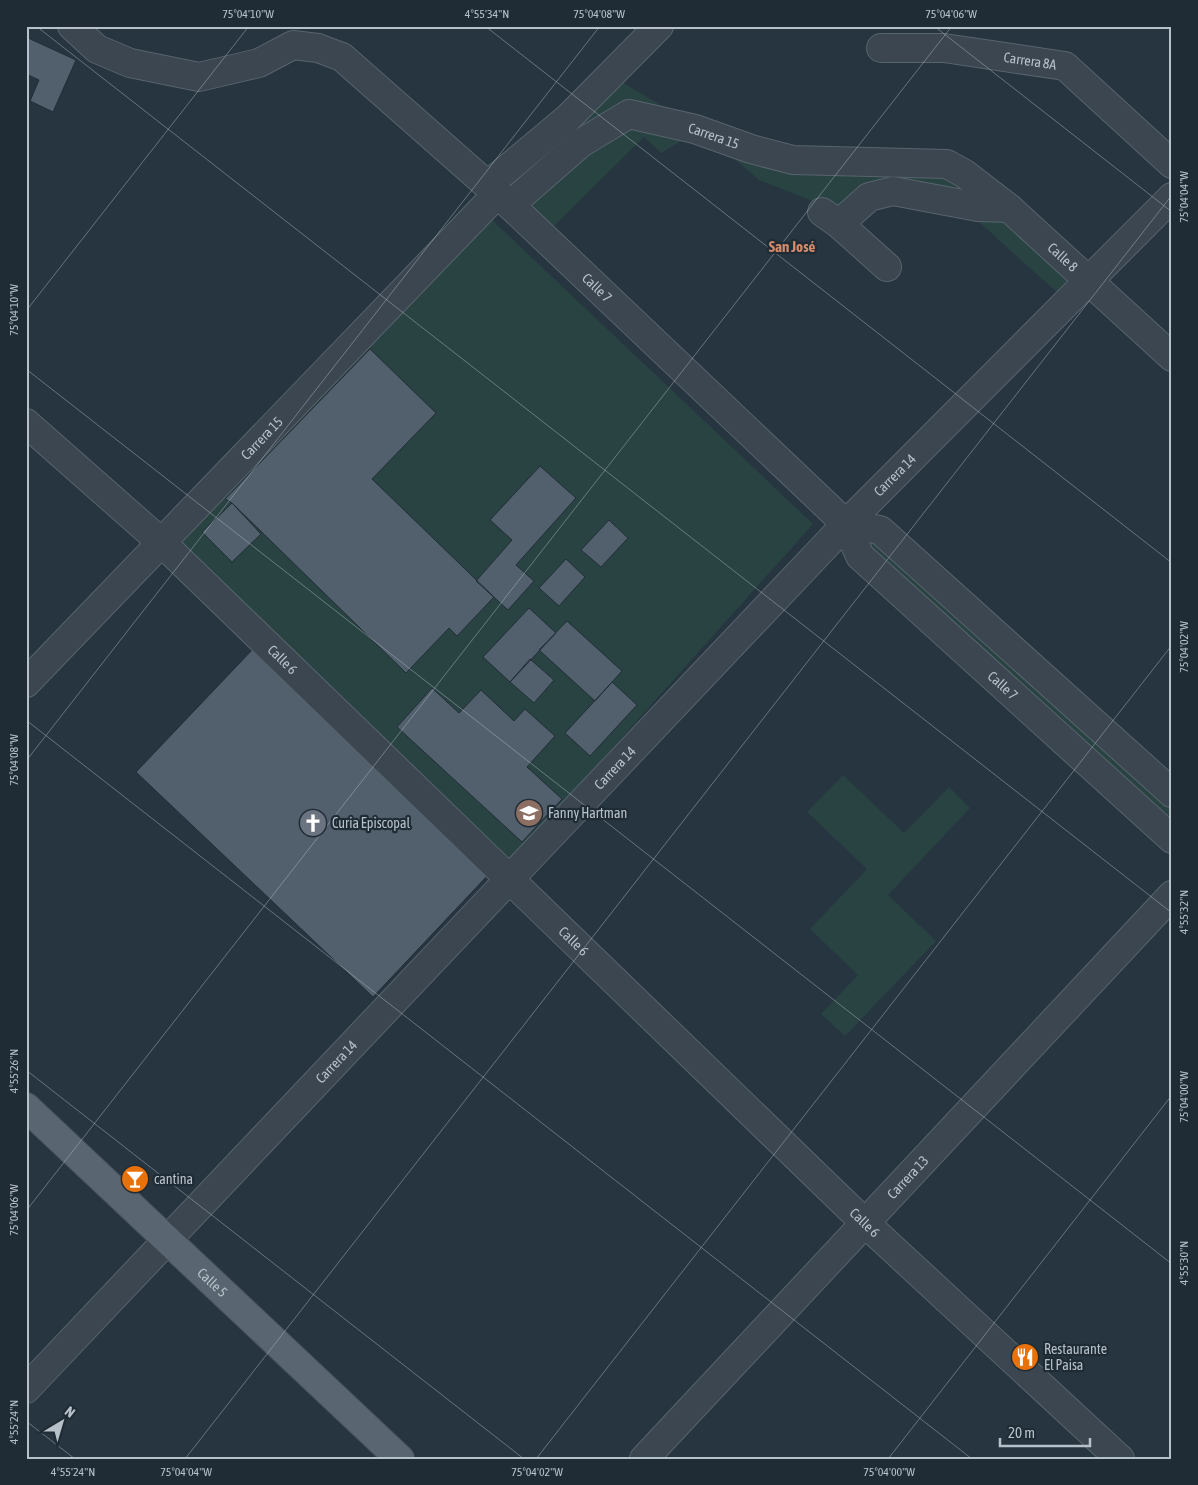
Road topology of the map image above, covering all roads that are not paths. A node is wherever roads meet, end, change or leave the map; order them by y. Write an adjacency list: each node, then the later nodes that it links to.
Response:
1 (72, 26): 6 (street, Calle 7)
2 (659, 26): 6 (street)
3 (881, 48): 5 (street, Carrera 8A)
4 (947, 164): 6 (street, Carrera 15); 8 (street, Calle 8)
5 (1172, 164)
6 (498, 195): 13 (street, Calle 7); 14 (street, Carrera 15)
7 (1172, 197): 10 (street, Carrera 14)
8 (1009, 208): 9 (street); 10 (street, Calle 8)
9 (887, 267)
10 (1090, 280): 11 (street, Calle 8); 13 (street, Carrera 14)
11 (1172, 357)
12 (26, 423): 14 (street, Calle 6)
13 (846, 524): 16 (street); 17 (street, Calle 7); 18 (street, Carrera 14)
14 (161, 542): 15 (street, Carrera 15); 18 (street, Calle 6)
15 (26, 683)
16 (1172, 793)
17 (1172, 839)
18 (508, 879): 21 (street, Calle 6); 22 (street, Carrera 14)
19 (1172, 895): 21 (street, Carrera 13)
20 (26, 1107): 22 (main road, Calle 5)
21 (865, 1223): 25 (street, Carrera 13); 26 (street, Calle 6)
22 (168, 1240): 23 (street, Carrera 14); 24 (main road, Calle 5)
23 (26, 1389)
24 (400, 1459)
25 (644, 1459)
26 (1120, 1459)

